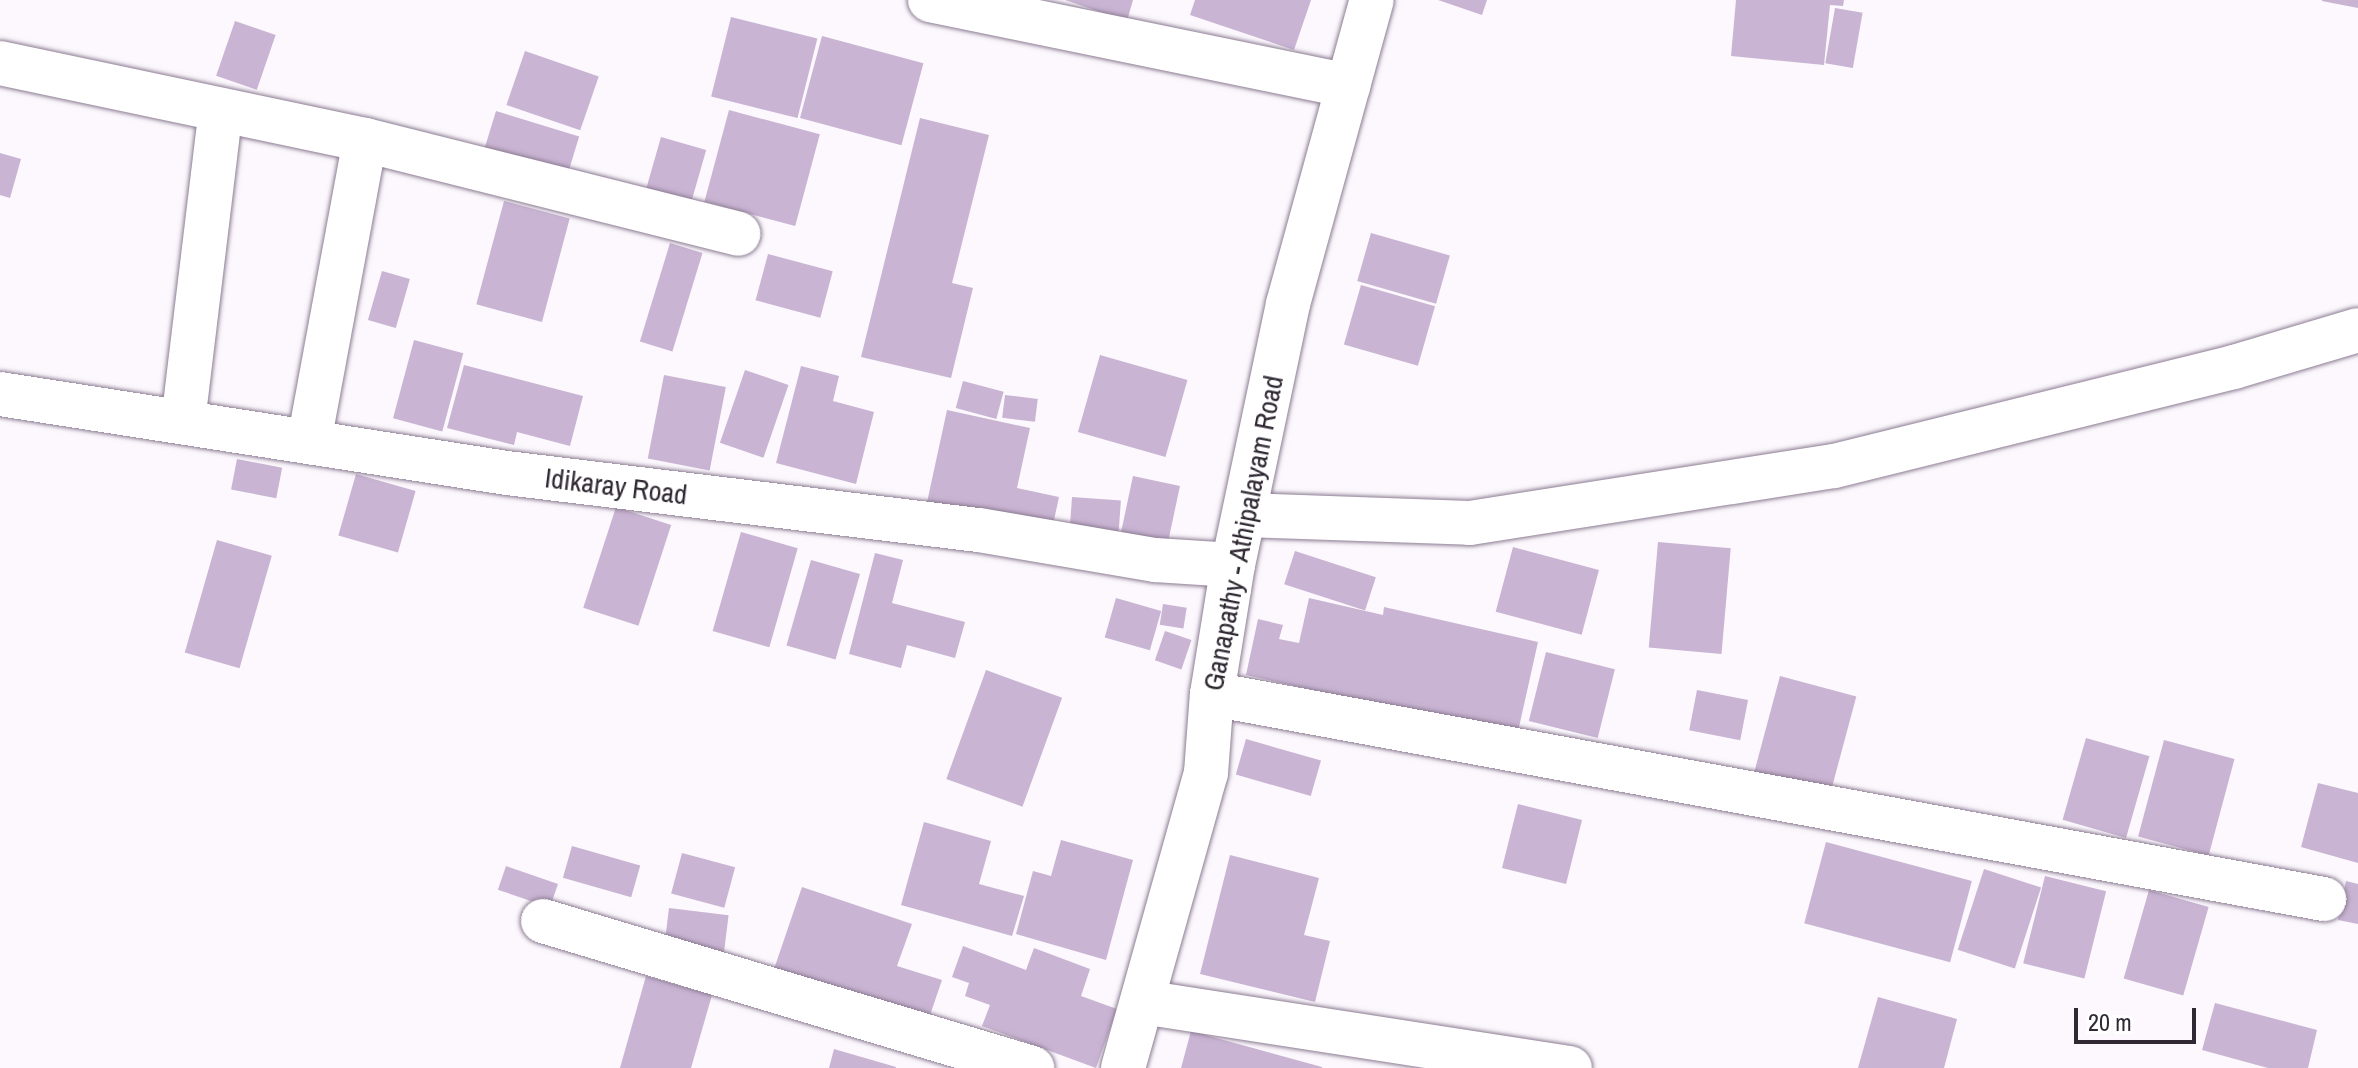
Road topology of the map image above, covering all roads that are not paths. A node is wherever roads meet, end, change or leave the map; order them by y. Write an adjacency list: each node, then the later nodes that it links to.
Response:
1 (930, 0): 4 (street)
2 (1372, 0): 4 (street, Ganapathy - Athipalayam Road)
3 (0, 63): 5 (street)
4 (1348, 86): 12 (street, Ganapathy - Athipalayam Road)
5 (221, 110): 6 (street); 10 (street)
6 (365, 140): 7 (street); 11 (street)
7 (738, 234)
8 (2358, 330): 12 (street)
9 (0, 394): 10 (street, Idikaray Road)
10 (183, 422): 11 (street, Idikaray Road)
11 (309, 442): 13 (street, Idikaray Road)
12 (1244, 515): 13 (street, Ganapathy - Athipalayam Road)
13 (1233, 565): 14 (street, Ganapathy - Athipalayam Road)
14 (1212, 694): 15 (street); 17 (street, Ganapathy - Athipalayam Road)
15 (2324, 899)
16 (543, 921): 18 (street)
17 (1143, 1002): 19 (street, Ganapathy - Athipalayam Road); 20 (street)
18 (1032, 1068)
19 (1123, 1068)
20 (1570, 1068)

